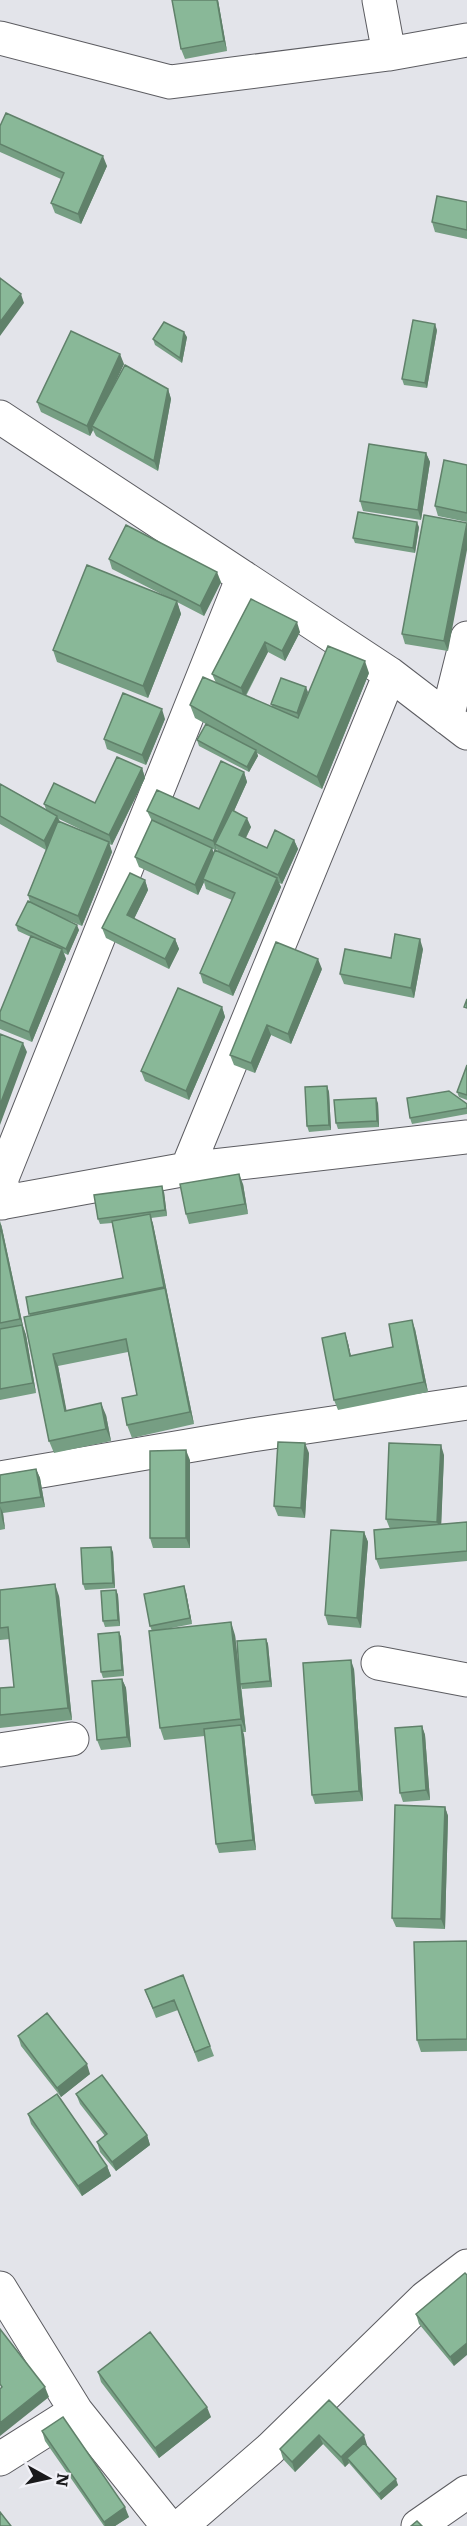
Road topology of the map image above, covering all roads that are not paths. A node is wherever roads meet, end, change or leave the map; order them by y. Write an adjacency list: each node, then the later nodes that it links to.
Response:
1 (380, 0): 4 (street)
2 (0, 38): 4 (street)
3 (467, 40): 4 (street)
4 (389, 54)
5 (0, 417): 6 (street)
6 (243, 578): 8 (street); 12 (street)
7 (467, 638): 9 (street)
8 (390, 674): 9 (street); 11 (street)
9 (457, 726)
10 (467, 1137): 11 (street)
11 (188, 1169): 12 (street)
12 (1, 1203)
13 (467, 1403): 14 (street)
14 (0, 1478)
15 (378, 1663): 16 (street)
16 (467, 1680)
17 (72, 1739): 18 (street)
18 (0, 1750)
19 (467, 2266): 25 (street)
20 (0, 2288): 21 (street)
21 (76, 2411): 22 (street); 24 (street)
22 (0, 2459)
23 (467, 2492): 26 (street)
24 (168, 2526)
25 (181, 2526)
26 (418, 2526)

